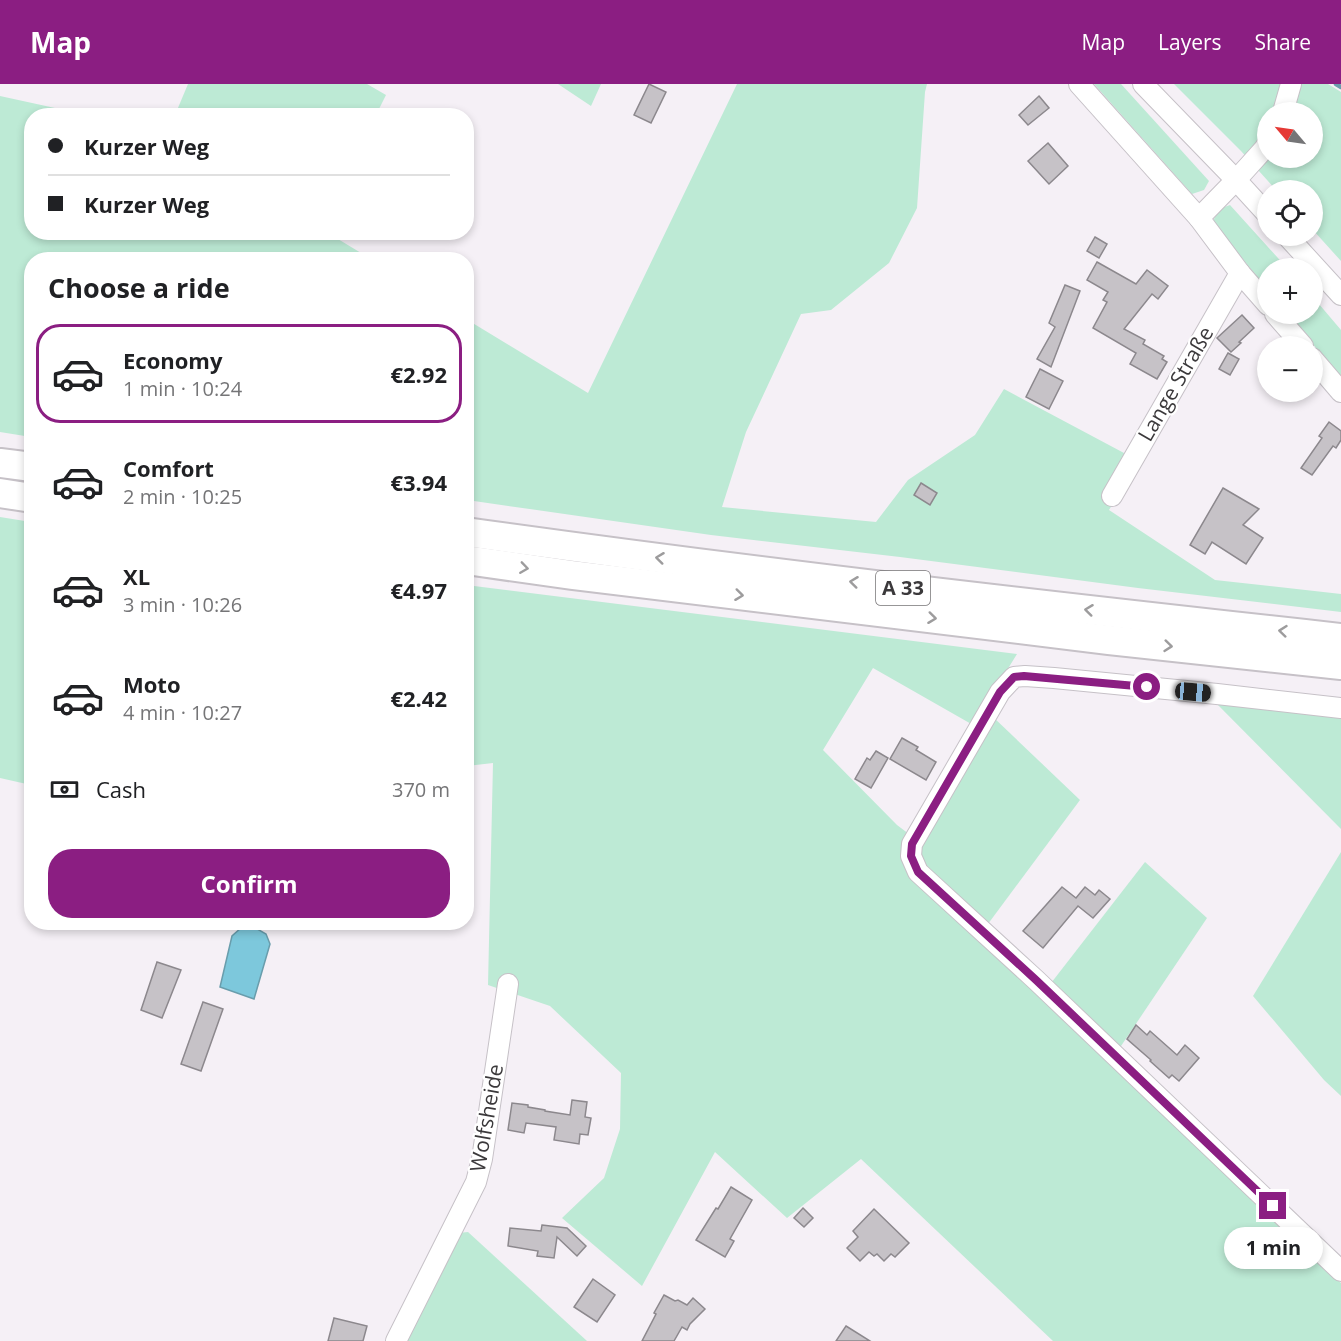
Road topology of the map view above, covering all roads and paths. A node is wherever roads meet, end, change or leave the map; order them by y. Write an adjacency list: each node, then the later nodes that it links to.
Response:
1 (1079, 84): 8 (street)
2 (1143, 84): 6 (street)
3 (1291, 84): 4 (street)
4 (1285, 102)
5 (1257, 157): 6 (street)
6 (1236, 180): 7 (street); 8 (street)
7 (1257, 203)
8 (1198, 218): 10 (street)
9 (1296, 246): 12 (street)
10 (1240, 273): 11 (street); 20 (street, Lange Straße)
11 (1257, 292)
12 (1341, 295)
13 (1284, 324): 14 (street)
14 (1294, 336)
15 (1323, 371): 16 (street)
16 (1341, 392)
17 (0, 463): 18 (highway)
18 (24, 466)
19 (0, 493): 21 (highway)
20 (1112, 496)
21 (24, 497)
22 (474, 533): 24 (highway, A 33, one-way to 22)
23 (474, 561): 25 (highway, A 33, one-way to 25)
24 (1341, 638)
25 (1341, 665)
26 (1341, 708): 28 (street)
27 (508, 984): 29 (street, Wolfsheide)
28 (1341, 1270)
29 (396, 1341)

